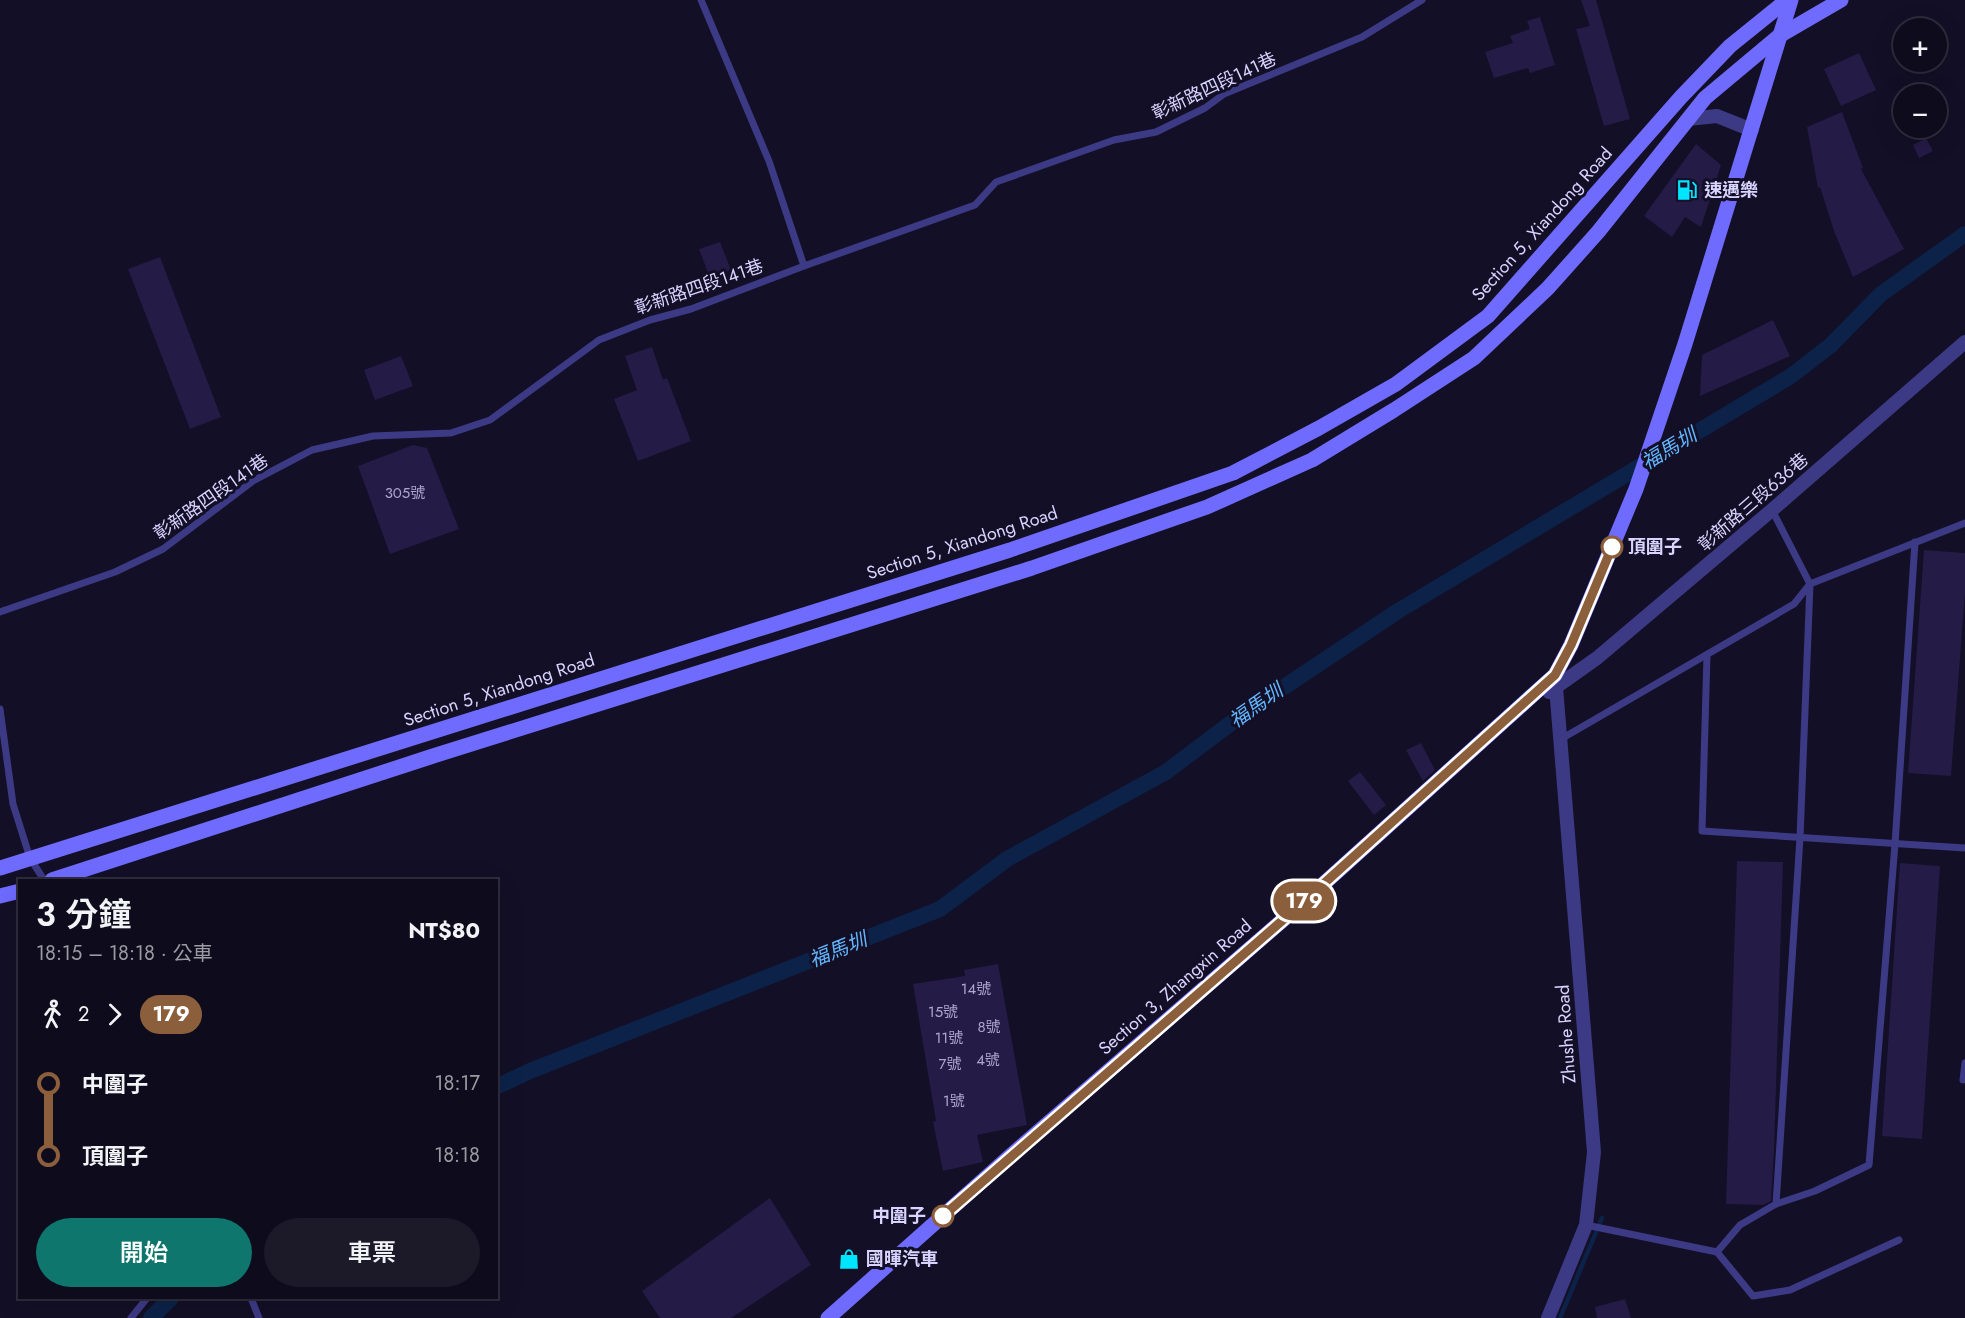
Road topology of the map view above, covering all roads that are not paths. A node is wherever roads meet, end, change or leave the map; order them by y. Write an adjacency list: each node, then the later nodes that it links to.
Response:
1 (701, 0): 8 (lane)
2 (1422, 0): 8 (lane, 彰新路四段141巷)
3 (1789, 0): 5 (main road, Section 3, Zhangxin Road); 22 (main road, Section 5, Xiandong Road)
4 (1841, 0): 5 (main road)
5 (1779, 36): 6 (main road); 7 (main road, Section 3, Zhangxin Road)
6 (1688, 119): 7 (street); 25 (main road)
7 (1752, 130): 16 (main road, Section 3, Zhangxin Road)
8 (804, 266): 14 (lane, 彰新路四段141巷)
9 (1965, 342): 10 (street, 彰新路三段636巷)
10 (1772, 510): 13 (lane); 16 (street, 彰新路三段636巷)
11 (1965, 523): 12 (lane)
12 (1915, 543): 13 (lane); 20 (lane)
13 (1810, 584): 15 (lane); 19 (lane)
14 (0, 612)
15 (1707, 655): 18 (lane); 19 (lane)
16 (1555, 682): 18 (street, Zhushe Road); 38 (main road, Section 3, Zhangxin Road)
17 (0, 709): 22 (lane)
18 (1561, 739): 31 (street, Zhushe Road)
19 (1800, 838): 20 (lane); 30 (lane)
20 (1895, 844): 21 (lane); 30 (lane)
21 (1965, 848)
22 (30, 858): 23 (main road, Section 5, Xiandong Road); 24 (lane)
23 (0, 868)
24 (43, 879)
25 (55, 879)
26 (18, 892): 27 (main road)
27 (0, 896)
28 (1965, 1063): 29 (lane)
29 (1963, 1080)
30 (1776, 1204): 33 (lane)
31 (1586, 1225): 33 (lane); 39 (street, Zhushe Road)
32 (1899, 1240): 33 (lane)
33 (1717, 1252)
34 (146, 1299): 36 (lane)
35 (251, 1299): 37 (lane)
36 (131, 1318)
37 (259, 1318)
38 (828, 1318)
39 (1548, 1318)

